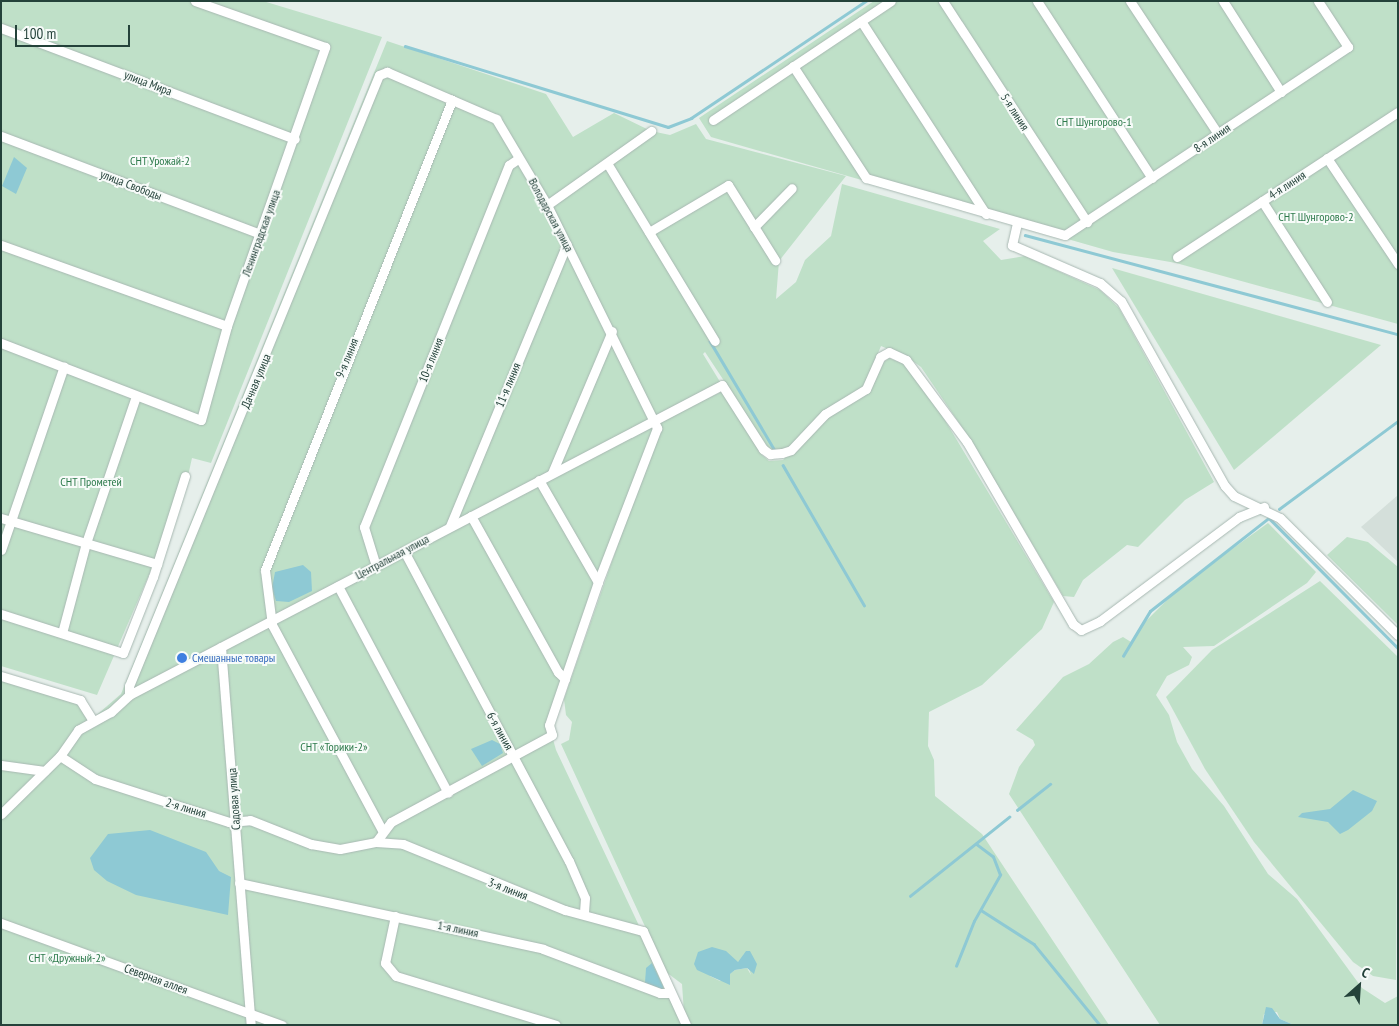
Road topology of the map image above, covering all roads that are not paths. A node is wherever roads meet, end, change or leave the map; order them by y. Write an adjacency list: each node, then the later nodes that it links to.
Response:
1 (195, 1): 19 (street, Ленинградская улица)
2 (891, 1): 8 (street)
3 (942, 1): 28 (street, 5-я линия)
4 (1037, 1): 23 (street)
5 (1130, 1): 17 (street)
6 (1223, 1): 12 (street)
7 (1318, 1): 12 (street, 8-я линия)
8 (862, 21): 10 (street); 27 (street)
9 (1, 28): 19 (street, улица Мира)
10 (793, 66): 15 (street); 27 (street)
11 (387, 72): 13 (street, Володарская улица); 67 (street, Дачная улица)
12 (1281, 92): 17 (street, 8-я линия)
13 (452, 100): 21 (street, Володарская улица); 61 (street, 9-я линия)
14 (1396, 117): 20 (street, 4-я линия)
15 (713, 120)
16 (651, 131): 22 (street)
17 (1218, 134): 23 (street, 8-я линия)
18 (1, 136): 32 (street, улица Свободы)
19 (295, 138): 32 (street, Ленинградская улица)
20 (1327, 158): 25 (street, 4-я линия); 37 (street)
21 (518, 159): 26 (street, Володарская улица); 57 (street, 10-я линия)
22 (606, 163): 26 (street); 31 (street)
23 (1152, 178): 28 (street, 8-я линия)
24 (792, 188): 30 (street)
25 (1262, 201): 35 (street, 4-я линия); 38 (street)
26 (547, 205): 33 (street, Володарская улица)
27 (982, 212): 29 (street)
28 (1087, 222): 29 (street, 8-я линия)
29 (1017, 223): 49 (street)
30 (754, 227): 31 (street); 36 (street)
31 (649, 232): 42 (street)
32 (260, 234): 39 (street, Ленинградская улица)
33 (566, 244): 40 (street, Володарская улица); 52 (street, 11-я линия)
34 (1, 245): 39 (street)
35 (1177, 257)
36 (775, 260)
37 (1398, 264)
38 (1327, 302)
39 (227, 326): 44 (street, Ленинградская улица)
40 (612, 331): 45 (street, Володарская улица); 46 (street)
41 (1, 342): 43 (street)
42 (715, 342)
43 (64, 366): 44 (street); 51 (street)
44 (136, 396): 53 (street)
45 (656, 420): 46 (street, Центральная улица); 49 (street, Центральная улица); 58 (street)
46 (552, 473): 48 (street, Центральная улица)
47 (185, 476): 56 (street)
48 (539, 480): 50 (street, Центральная улица); 58 (street)
49 (1264, 507): 63 (street)
50 (471, 516): 52 (street, Центральная улица); 66 (street)
51 (6, 519): 53 (street); 54 (street)
52 (450, 526): 55 (street, Центральная улица)
53 (86, 543): 56 (street); 62 (street)
54 (1, 550)
55 (404, 551): 57 (street, Центральная улица); 70 (street, 6-я линия)
56 (157, 564): 62 (street)
57 (376, 566): 59 (street, Центральная улица)
58 (598, 582): 66 (street)
59 (338, 586): 61 (street, Центральная улица); 73 (street)
60 (1, 614): 62 (street)
61 (272, 620): 64 (street, Центральная улица); 76 (street)
62 (62, 633)
63 (1398, 635)
64 (221, 647): 67 (street, Центральная улица); 75 (street, Садовая улица)
65 (1, 676): 68 (street)
66 (565, 679): 70 (street)
67 (129, 695): 68 (street, Центральная улица)
68 (92, 719): 69 (street, Центральная улица)
69 (60, 756): 72 (street, Центральная улица); 75 (street, 2-я линия)
70 (513, 756): 73 (street); 79 (street, 6-я линия)
71 (1, 765): 72 (street)
72 (45, 771): 74 (street, Центральная улица)
73 (448, 793): 76 (street)
74 (1, 814)
75 (236, 819): 77 (street, 2-я линия); 78 (street, Садовая улица)
76 (382, 830): 77 (street)
77 (376, 842): 79 (street, 3-я линия)
78 (240, 883): 80 (street, 1-я линия); 83 (street, Садовая улица)
79 (584, 914): 82 (street, 3-я линия)
80 (395, 916): 82 (street, 1-я линия); 86 (street)
81 (1, 923): 83 (street, Северная аллея)
82 (670, 993): 87 (street)
83 (250, 1013): 84 (street, Садовая улица); 85 (street, Северная аллея)
84 (252, 1025)
85 (282, 1025)
86 (556, 1025)
87 (686, 1025)

